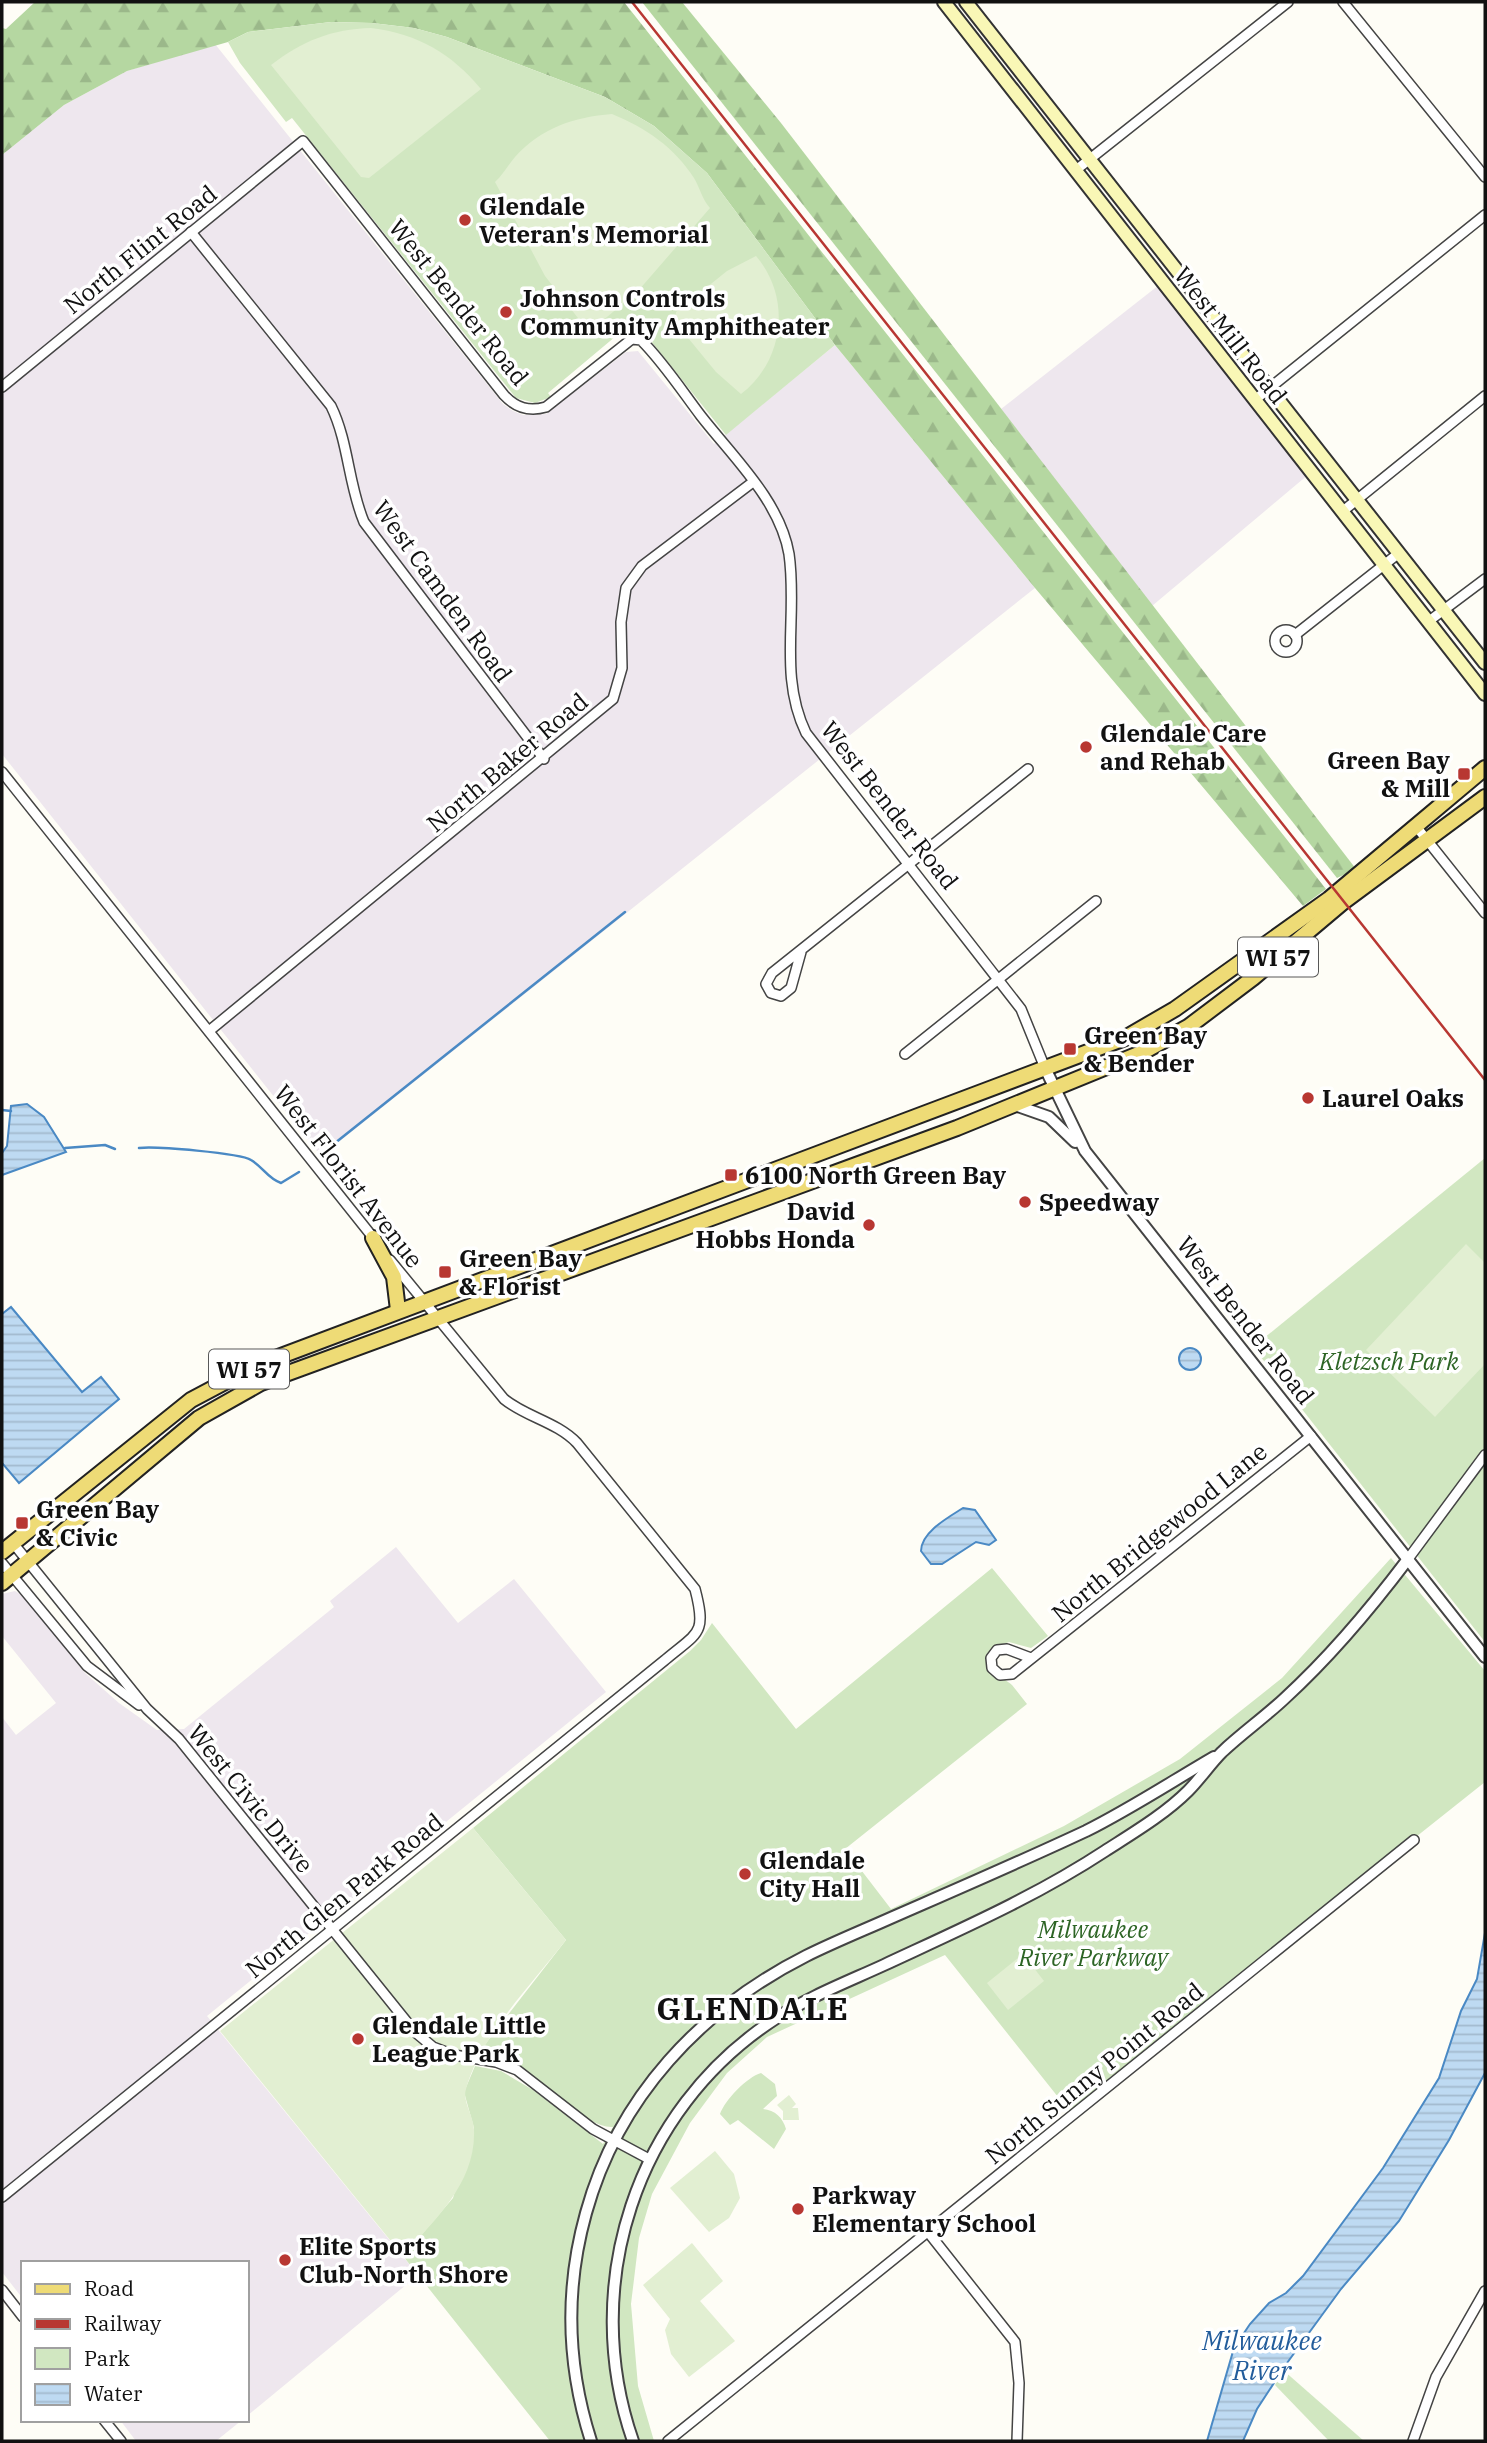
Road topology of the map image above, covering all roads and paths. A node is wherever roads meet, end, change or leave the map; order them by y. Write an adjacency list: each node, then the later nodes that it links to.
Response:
1 (944, 2): 7 (main road, West Mill Road)
2 (966, 2): 6 (main road, West Mill Road)
3 (1287, 2): 6 (street)
4 (1343, 2): 8 (street)
5 (303, 141): 10 (street, North Flint Road); 15 (street, West Bender Road)
6 (1090, 159): 7 (street); 12 (main road, West Mill Road)
7 (1076, 170): 14 (main road, West Mill Road)
8 (1485, 177)
9 (1485, 215): 12 (street)
10 (191, 232): 11 (street, North Flint Road); 26 (street, West Camden Road)
11 (2, 387)
12 (1269, 388): 14 (street); 16 (main road, West Mill Road)
13 (1485, 396): 16 (street)
14 (1256, 400): 17 (main road, West Mill Road)
15 (753, 482): 26 (street, North Baker Road); 33 (street, West Bender Road)
16 (1357, 500): 17 (street); 18 (main road, West Mill Road)
17 (1343, 511): 19 (main road, West Mill Road)
18 (1399, 553): 19 (street); 21 (main road, West Mill Road)
19 (1384, 564): 22 (main road, West Mill Road); 23 (street)
20 (1485, 579): 21 (street)
21 (1444, 611): 22 (street); 24 (main road, West Mill Road)
22 (1429, 621): 25 (main road, West Mill Road)
23 (1295, 635)
24 (1485, 663)
25 (1485, 694)
26 (544, 759): 38 (street, North Baker Road)
27 (1485, 768): 31 (main road, WI 57)
28 (1028, 769): 33 (street)
29 (2, 772): 38 (street, West Florist Avenue)
30 (1485, 797): 32 (main road, WI 57)
31 (1415, 825): 32 (street); 40 (main road, WI 57)
32 (1428, 842): 35 (street); 41 (main road, WI 57)
33 (909, 866): 36 (street); 37 (street, West Bender Road)
34 (1096, 901): 37 (street)
35 (1485, 914)
36 (801, 952): 36 (street)
37 (999, 979): 39 (street); 40 (street, West Bender Road)
38 (209, 1031): 44 (street, West Florist Avenue)
39 (905, 1054)
40 (1045, 1068): 41 (street, West Bender Road); 45 (main road, WI 57)
41 (1055, 1090): 42 (main road, WI 57); 43 (street, West Bender Road)
42 (1015, 1105): 43 (street); 47 (main road, WI 57)
43 (1085, 1151): 52 (street, West Bender Road)
44 (373, 1238): 49 (street, West Florist Avenue); 50 (main road)
45 (542, 1255): 46 (main road, WI 57); 47 (main road)
46 (523, 1263): 48 (main road); 49 (main road, WI 57)
47 (551, 1278): 48 (main road, WI 57)
48 (531, 1285): 51 (main road, WI 57)
49 (422, 1300): 50 (main road, WI 57); 51 (street, West Florist Avenue)
50 (398, 1310): 54 (main road, WI 57)
51 (437, 1318): 57 (main road, WI 57); 60 (street, West Florist Avenue)
52 (1311, 1436): 56 (street, West Bender Road); 62 (street, North Bridgewood Lane)
53 (1485, 1455): 56 (street)
54 (13, 1543): 55 (main road, WI 57); 57 (street, West Civic Drive)
55 (2, 1552)
56 (1408, 1559): 61 (street, West Bender Road); 64 (street)
57 (29, 1561): 59 (main road, WI 57); 63 (street, West Civic Drive)
58 (2, 1563): 59 (street, West Civic Drive)
59 (7, 1579): 63 (street, West Civic Drive)
60 (702, 1617): 66 (street, North Glen Park Road)
61 (1485, 1657)
62 (1031, 1658)
63 (147, 1709): 66 (street, West Civic Drive)
64 (1222, 1752): 67 (street); 68 (street)
65 (1414, 1840): 70 (street, North Sunny Point Road)
66 (332, 1927): 67 (street, West Civic Drive); 69 (street, North Glen Park Road)
67 (613, 2141): 68 (street, West Civic Drive); 76 (street)
68 (649, 2159): 77 (street)
69 (2, 2197)
70 (928, 2232): 78 (street, North Sunny Point Road); 79 (street)
71 (2, 2290): 73 (street)
72 (1485, 2291): 80 (street)
73 (21, 2314)
74 (106, 2422): 75 (street)
75 (121, 2441)
76 (591, 2441)
77 (633, 2441)
78 (668, 2441)
79 (1017, 2441)
80 (1413, 2441)

